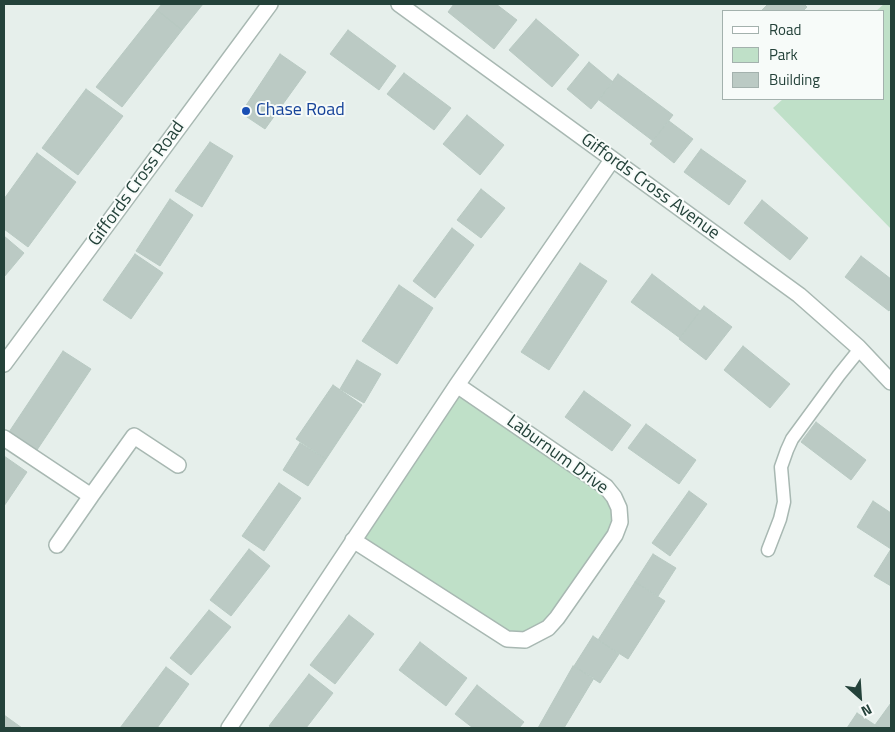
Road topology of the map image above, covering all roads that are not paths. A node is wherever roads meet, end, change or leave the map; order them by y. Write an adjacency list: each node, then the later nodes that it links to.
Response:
1 (270, 4): 5 (street, Giffords Cross Road)
2 (399, 4): 3 (street, Giffords Cross Avenue)
3 (612, 160): 4 (street, Giffords Cross Avenue); 7 (street)
4 (860, 349): 6 (street, Giffords Cross Avenue); 13 (lane)
5 (4, 364)
6 (891, 382)
7 (457, 385): 11 (street); 11 (street, Laburnum Drive)
8 (4, 438): 10 (street)
9 (178, 465): 10 (street)
10 (91, 496): 12 (street)
11 (353, 540): 14 (street)
12 (58, 545)
13 (768, 550)
14 (229, 728)

